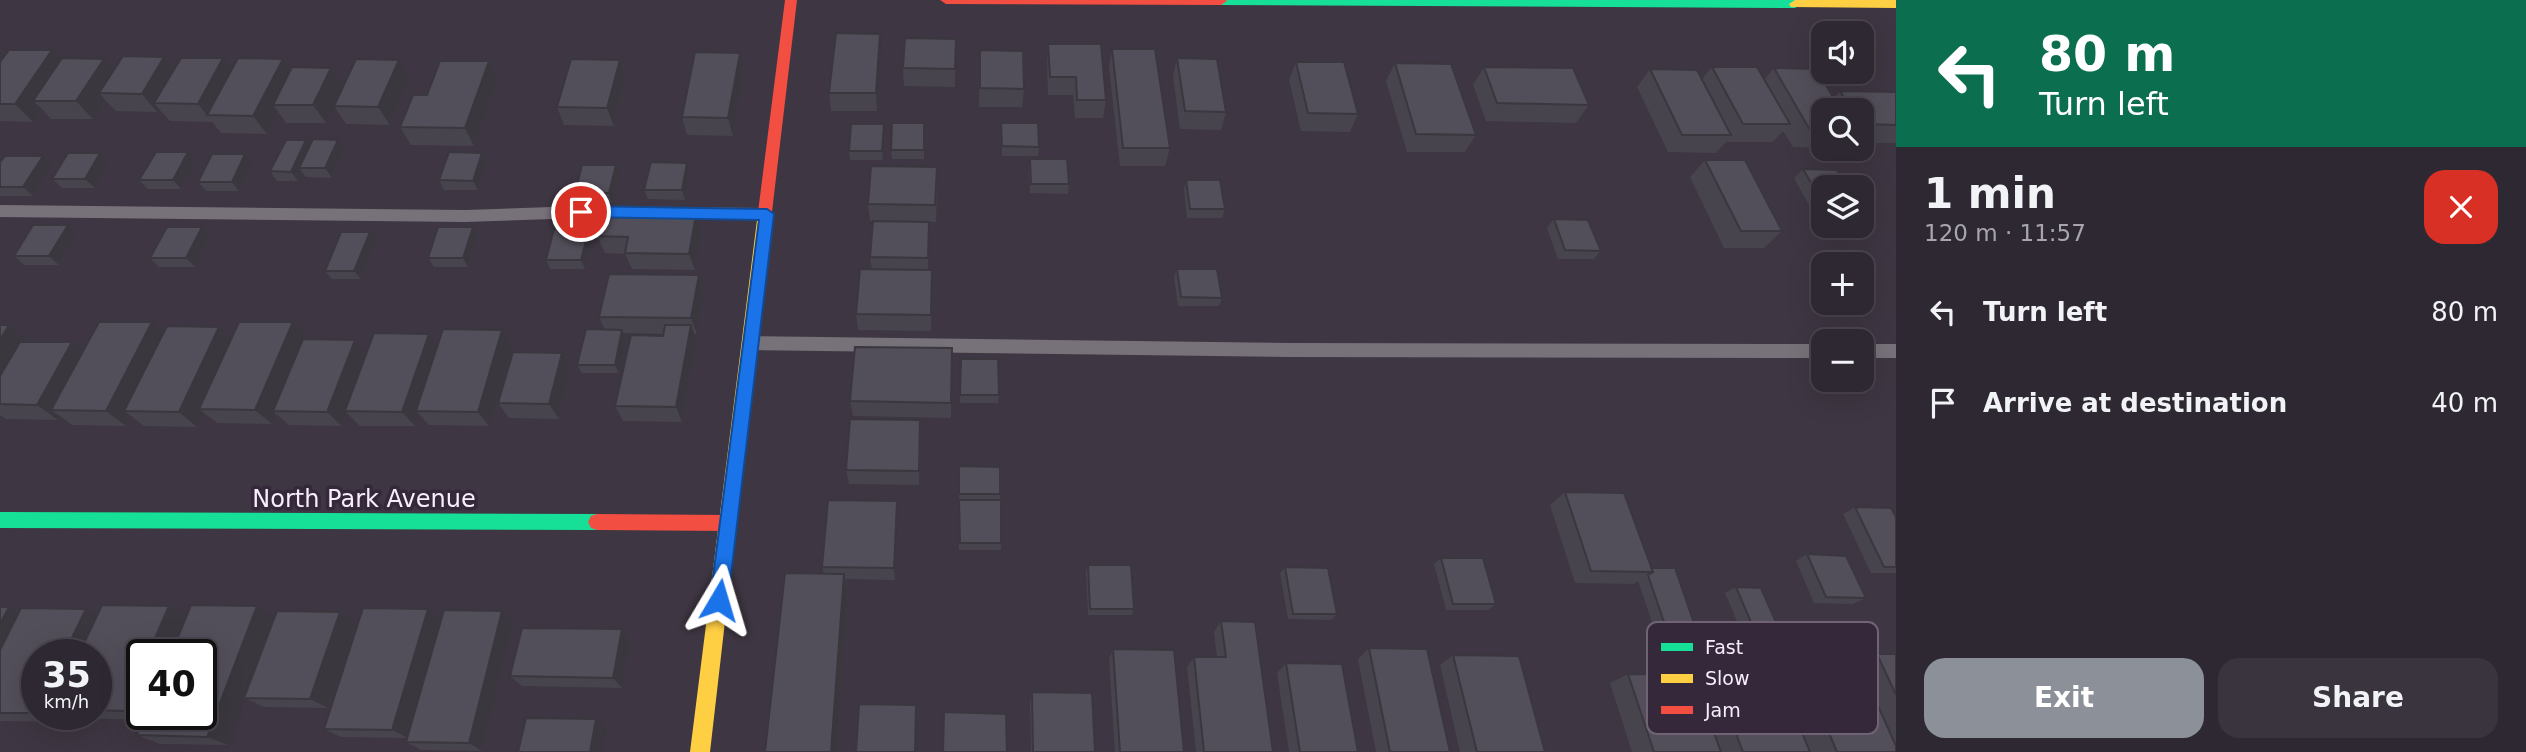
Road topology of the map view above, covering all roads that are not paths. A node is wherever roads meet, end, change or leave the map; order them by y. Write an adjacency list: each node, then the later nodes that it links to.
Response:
1 (791, 0): 5 (street)
2 (946, 0): 3 (street)
3 (1896, 4)
4 (0, 211): 5 (lane)
5 (767, 214): 6 (street)
6 (751, 343): 7 (lane); 11 (street)
7 (1811, 351)
8 (1874, 351): 9 (lane)
9 (1896, 351)
10 (0, 520): 11 (street, North Park Avenue)
11 (728, 523): 12 (street)
12 (700, 752)

